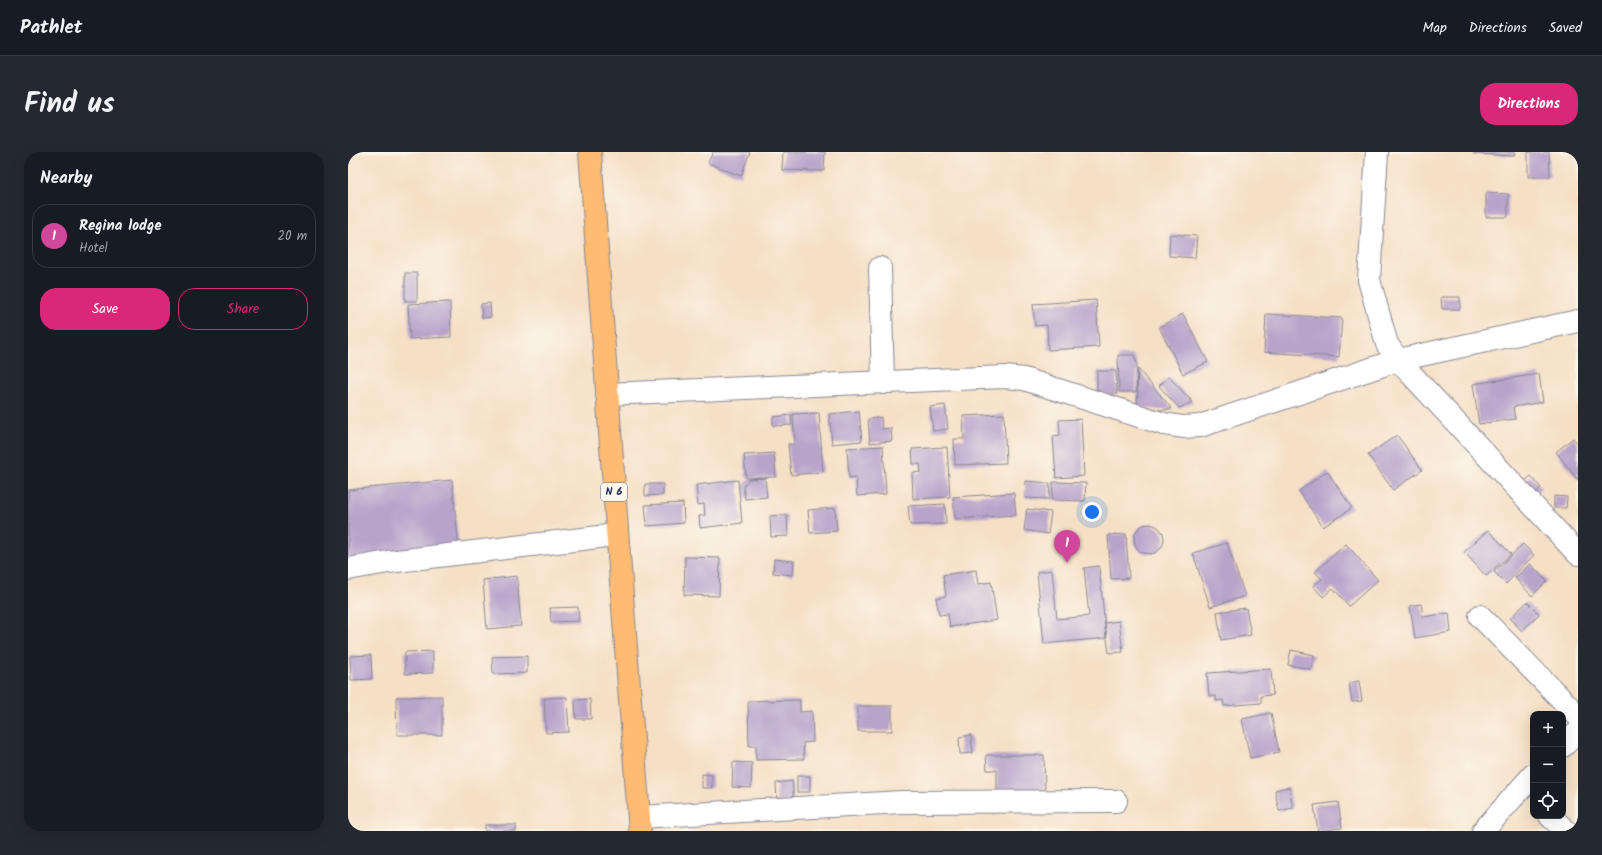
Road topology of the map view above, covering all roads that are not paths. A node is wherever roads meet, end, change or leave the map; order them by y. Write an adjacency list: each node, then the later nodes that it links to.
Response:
1 (590, 152): 7 (main road, N 6)
2 (1377, 152): 5 (street)
3 (880, 268): 6 (street)
4 (1578, 321): 5 (street)
5 (1398, 360): 6 (street); 9 (street)
6 (883, 383): 7 (street)
7 (607, 394): 8 (main road, N 6)
8 (616, 535): 10 (street); 18 (main road, N 6)
9 (1578, 554)
10 (348, 569)
11 (1480, 616): 12 (street)
12 (1578, 716)
13 (1578, 732): 14 (street)
14 (1566, 743)
15 (1529, 788): 19 (street)
16 (1116, 801): 18 (street)
17 (1553, 819): 20 (street)
18 (640, 824)
19 (1483, 831)
20 (1566, 831)

